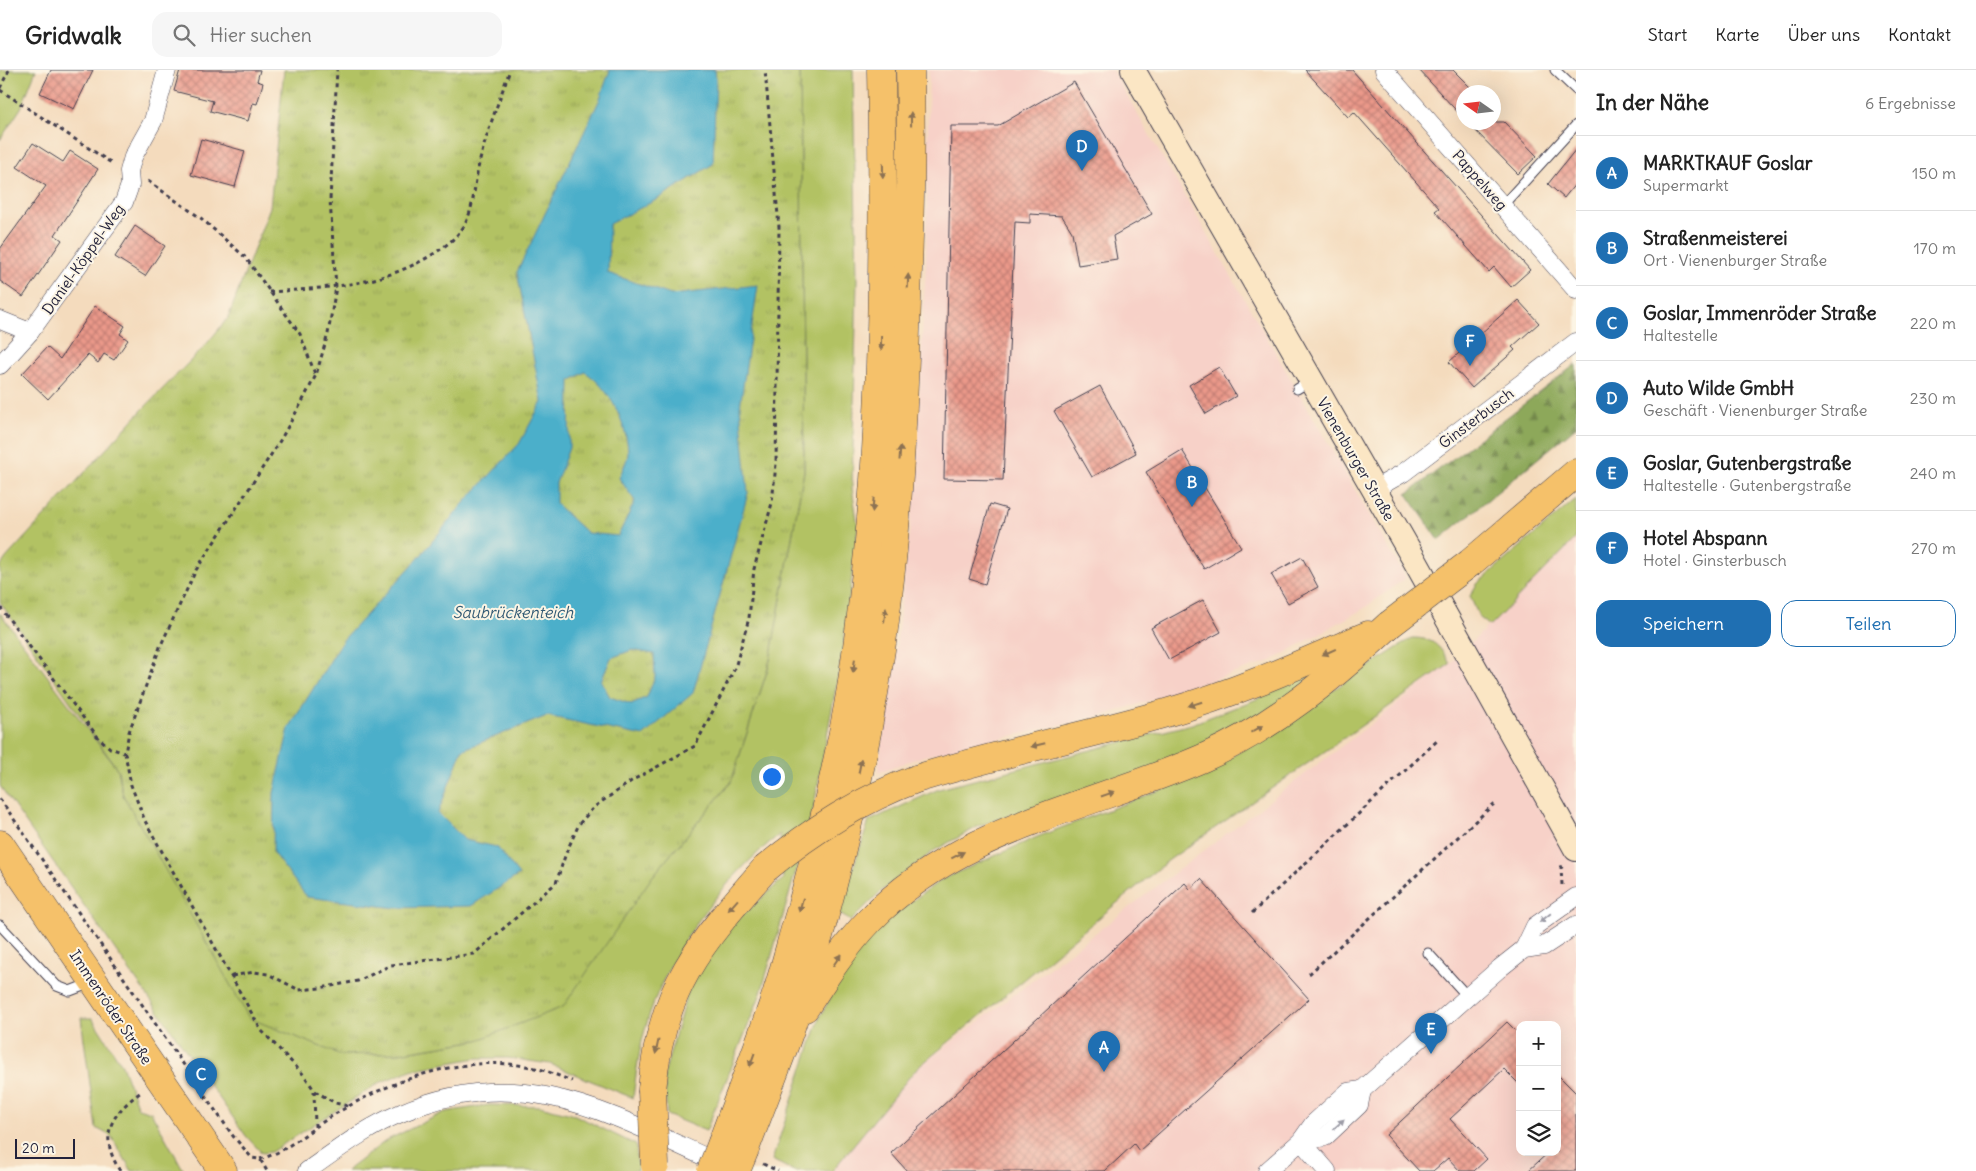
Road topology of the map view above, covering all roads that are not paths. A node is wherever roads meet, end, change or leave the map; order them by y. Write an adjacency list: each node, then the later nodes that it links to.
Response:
1 (167, 70): 12 (street, Daniel-Köppel-Weg)
2 (881, 70): 30 (main road, one-way to 30)
3 (910, 70): 27 (main road, one-way to 3)
4 (1133, 70): 16 (street, Vienenburger Straße)
5 (1384, 70): 9 (street, Pappelweg)
6 (1555, 70): 7 (lane)
7 (1576, 90)
8 (1576, 125): 9 (lane)
9 (1502, 206): 10 (street, Pappelweg)
10 (1576, 290)
11 (0, 320): 12 (street)
12 (30, 332): 14 (street, Daniel-Köppel-Weg)
13 (1576, 342): 16 (street, Ginsterbusch)
14 (0, 365)
15 (1576, 473): 17 (main road, bridge)
16 (1374, 490): 19 (street, Vienenburger Straße)
17 (1390, 625): 27 (main road, one-way to 17); 31 (main road, one-way to 31, bridge)
18 (0, 844): 25 (main road, Immenröder Straße)
19 (1576, 849)
20 (1576, 897): 23 (street, one-way to 23)
21 (0, 925): 25 (lane)
22 (1576, 925): 23 (street)
23 (1524, 949): 26 (street)
24 (1428, 953): 26 (lane)
25 (94, 983): 32 (main road, Immenröder Straße)
26 (1468, 997): 28 (street)
27 (790, 1030): 30 (main road)
28 (1301, 1141): 36 (street); 37 (street)
29 (332, 1154): 30 (street); 33 (street); 34 (street)
30 (735, 1158): 35 (main road, bridge)
31 (655, 1168)
32 (223, 1171)
33 (308, 1171)
34 (316, 1171)
35 (711, 1171)
36 (1267, 1171)
37 (1327, 1171)

